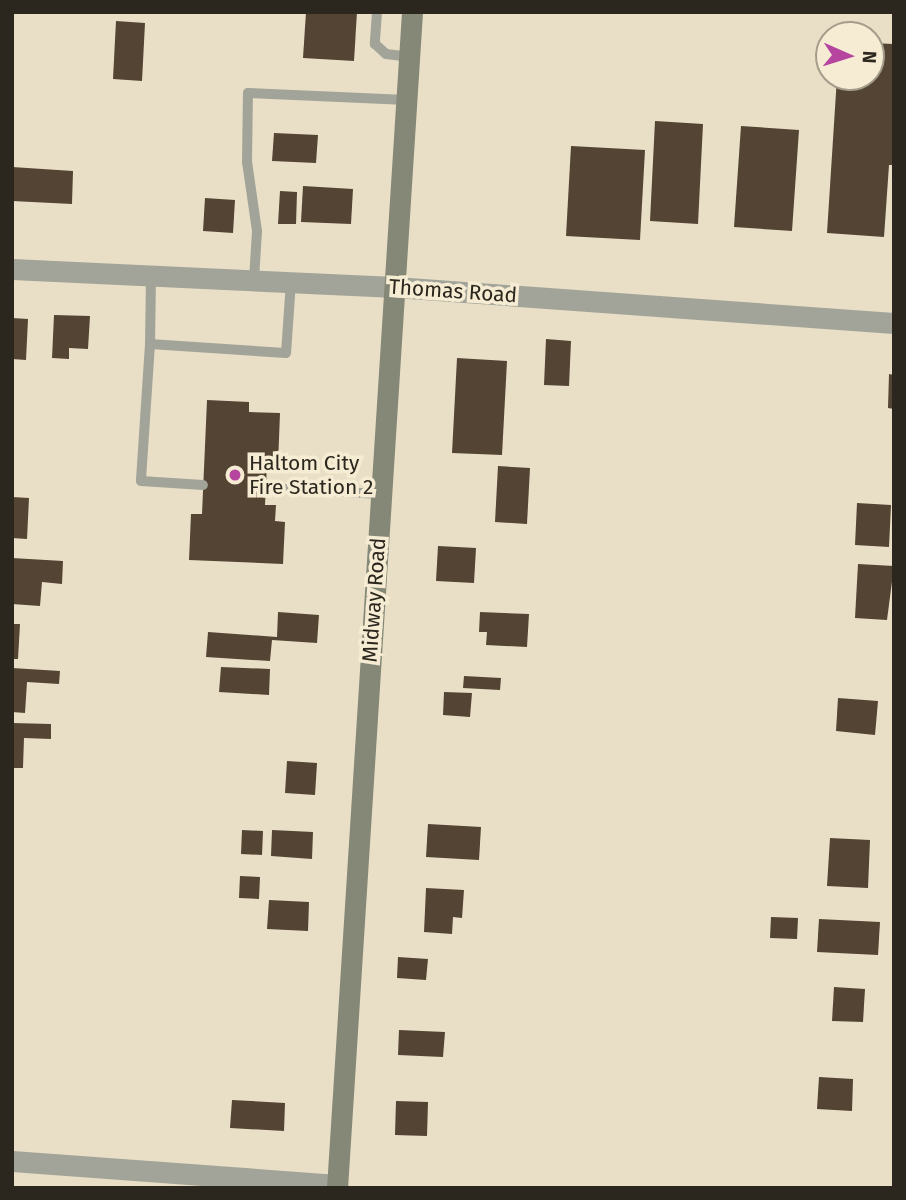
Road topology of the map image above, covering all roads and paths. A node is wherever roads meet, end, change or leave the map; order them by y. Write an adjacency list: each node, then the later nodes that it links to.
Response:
1 (377, 12): 3 (lane)
2 (412, 12): 3 (main road, Midway Road)
3 (410, 57): 4 (main road, Midway Road)
4 (407, 100): 7 (lane); 9 (main road, Midway Road)
5 (12, 269): 6 (street, Thomas Road)
6 (151, 275): 7 (street, Thomas Road); 11 (lane)
7 (254, 280): 8 (street, Thomas Road)
8 (291, 282): 9 (street, Thomas Road); 11 (lane)
9 (395, 287): 10 (street, Thomas Road); 14 (main road, Midway Road)
10 (894, 323)
11 (150, 344): 12 (lane)
12 (203, 485)
13 (266, 488): 14 (lane)
14 (382, 494): 16 (main road, Midway Road)
15 (12, 1161): 16 (street)
16 (337, 1187)

